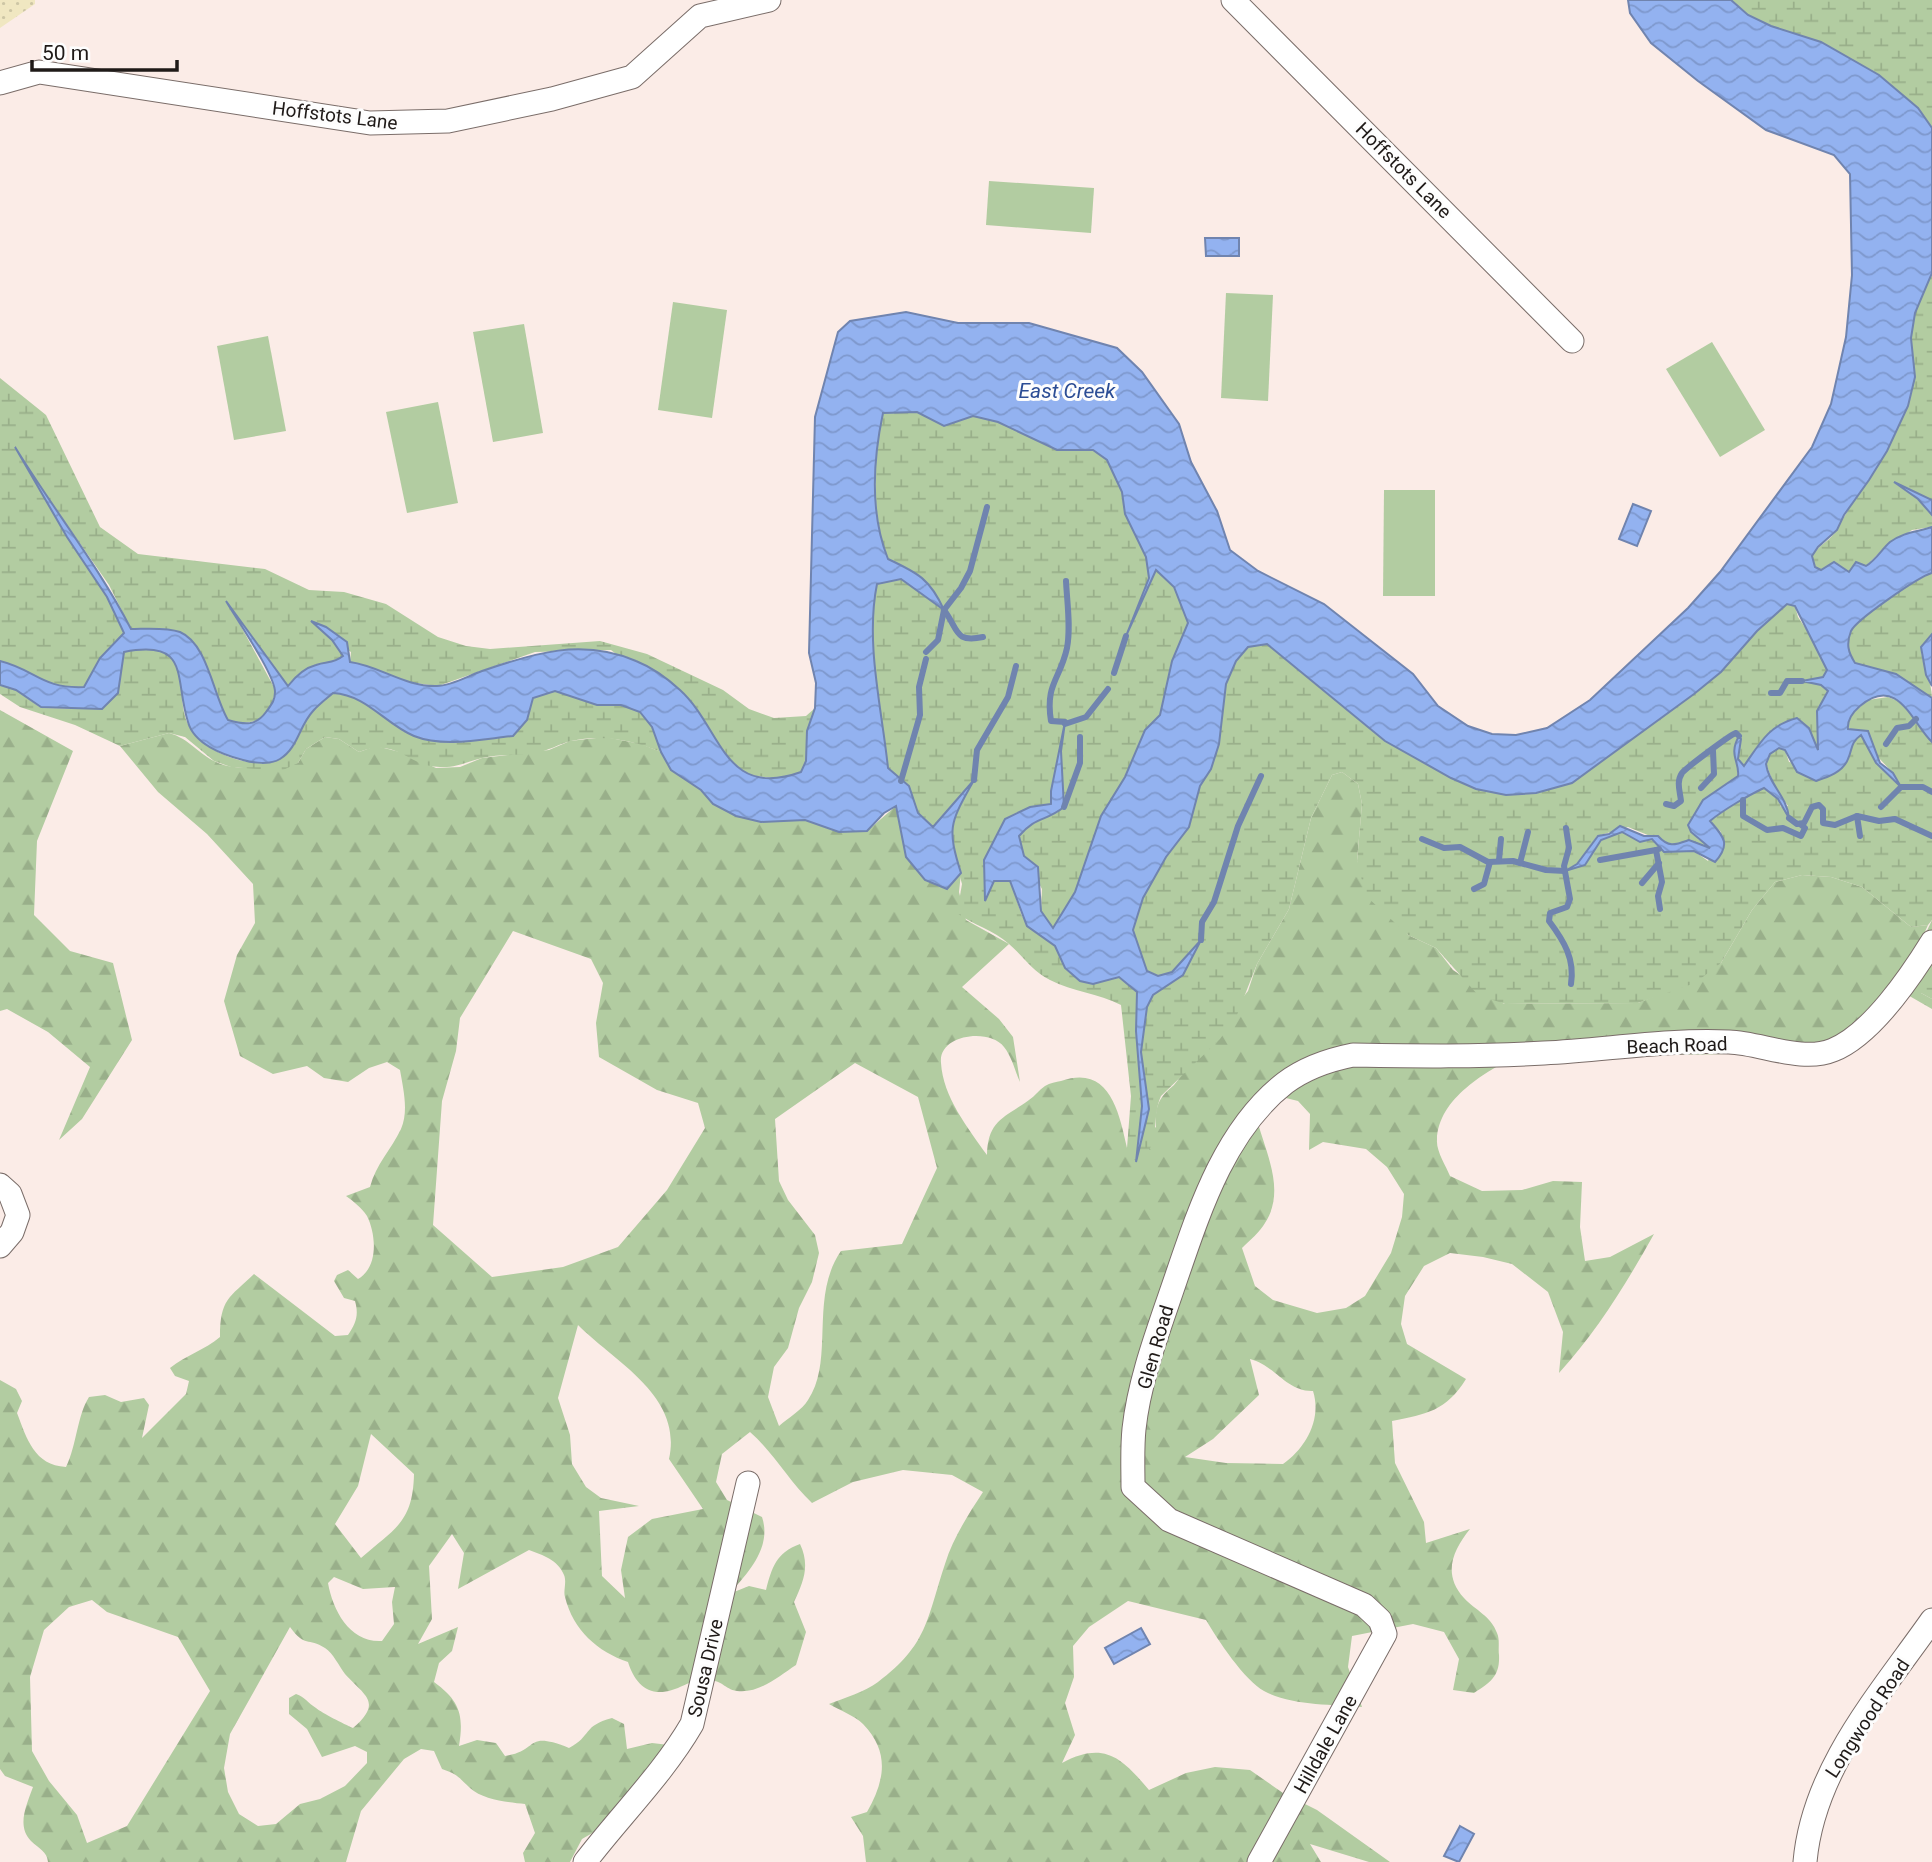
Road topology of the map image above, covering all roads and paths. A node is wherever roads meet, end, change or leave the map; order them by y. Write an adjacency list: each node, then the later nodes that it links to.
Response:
1 (769, 0): 3 (street, Hoffstots Lane)
2 (1233, 0): 5 (street, Hoffstots Lane)
3 (701, 8): 4 (street, Hoffstots Lane)
4 (0, 83)
5 (1572, 341)
6 (1932, 942): 7 (street, Beach Road)
7 (1412, 1056): 12 (street, Glen Road)
8 (0, 1185): 9 (street)
9 (0, 1246)
10 (747, 1483): 13 (street, Sousa Drive)
11 (1932, 1620): 15 (street, Longwood Road)
12 (1383, 1626): 14 (street, Hilldale Lane)
13 (585, 1862)
14 (1259, 1862)
15 (1805, 1862)

